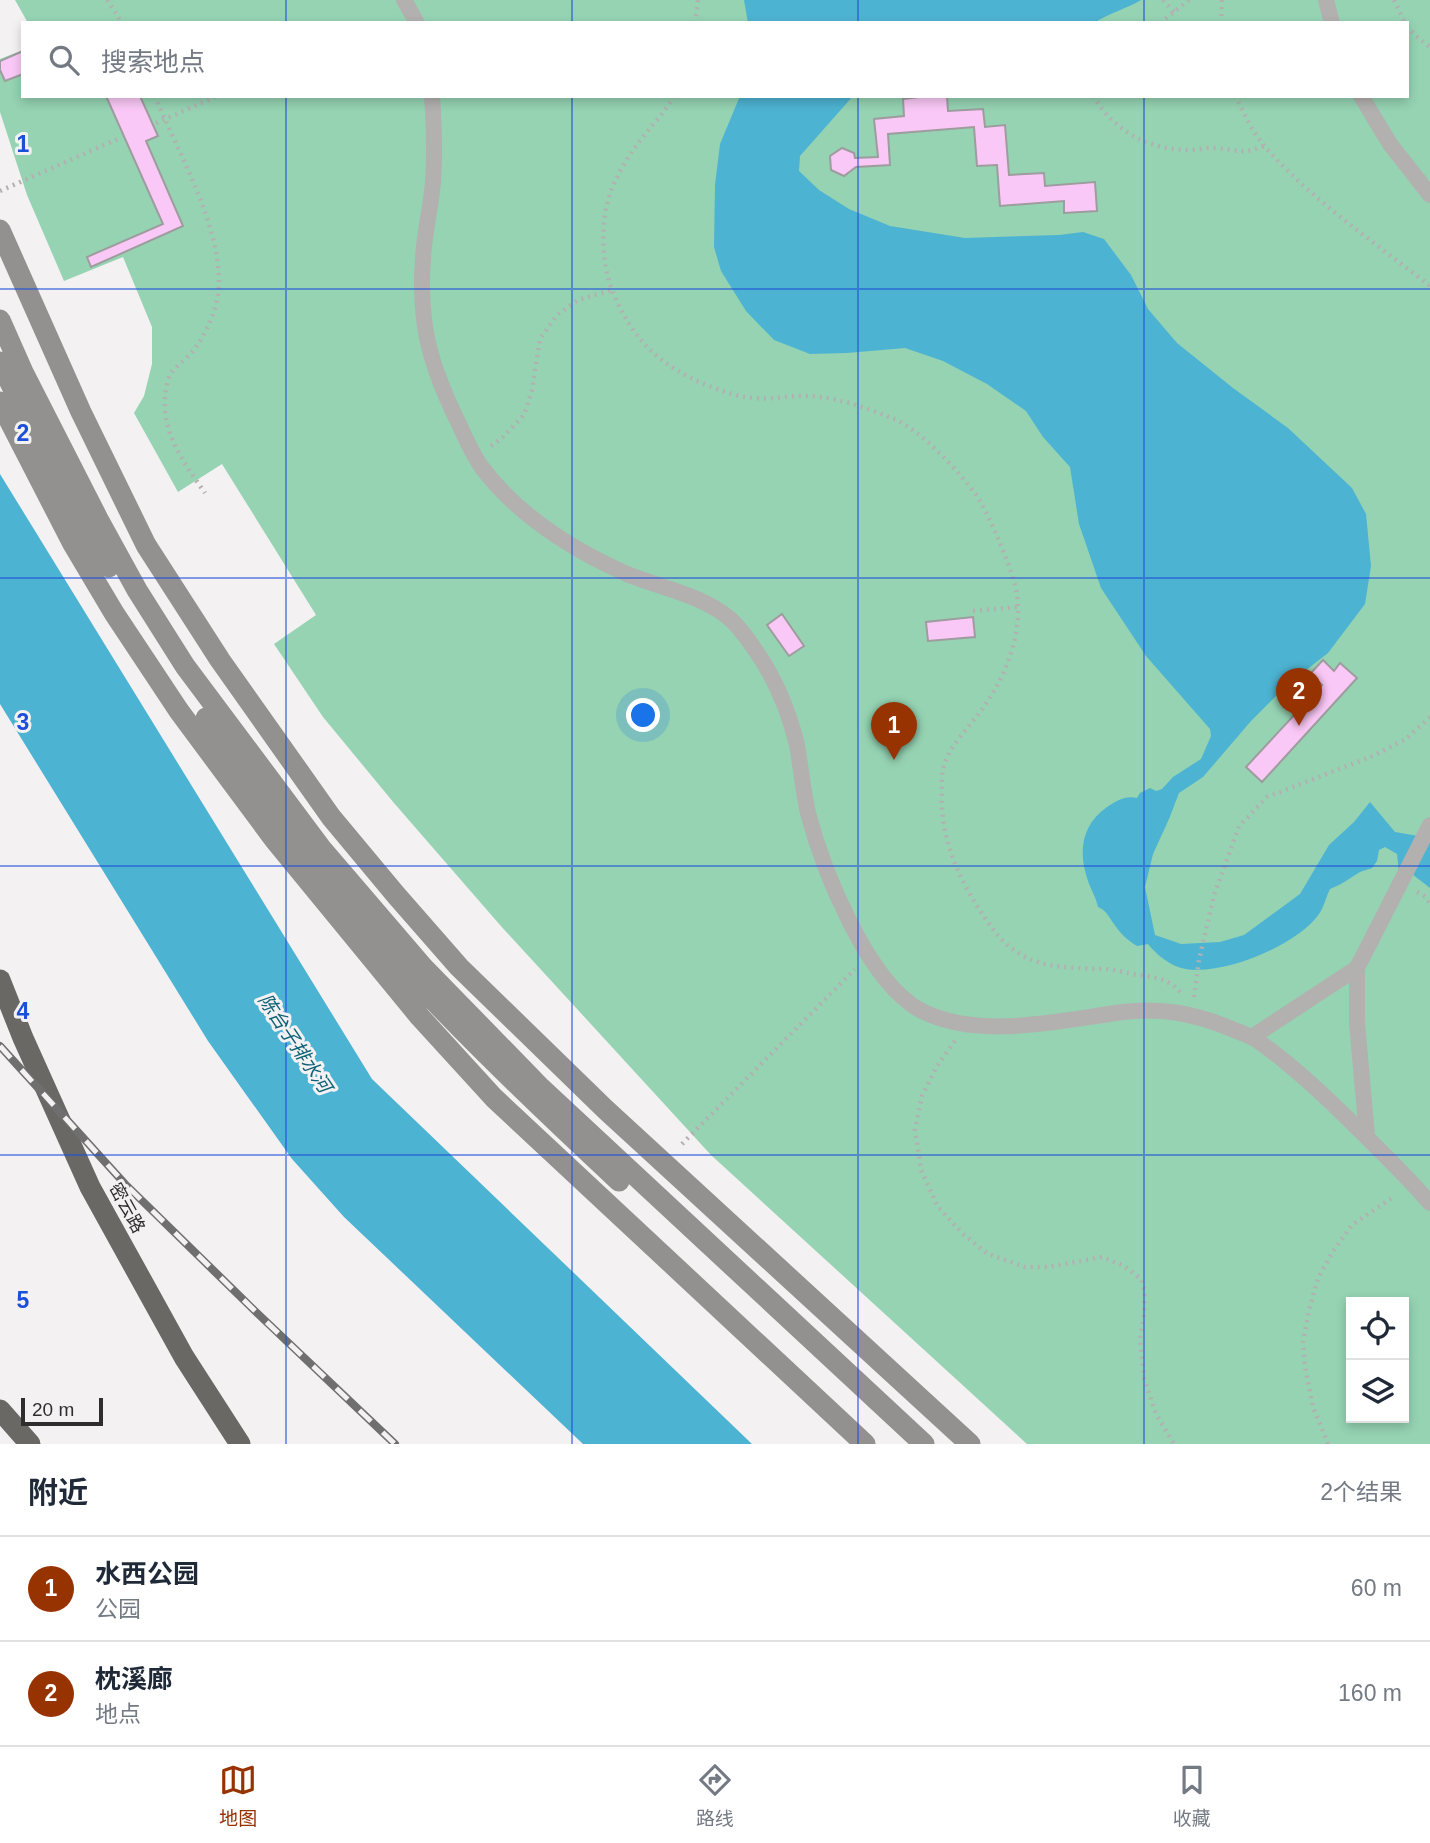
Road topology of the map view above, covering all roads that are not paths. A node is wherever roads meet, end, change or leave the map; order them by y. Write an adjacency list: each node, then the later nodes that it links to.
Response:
1 (404, 0): 3 (lane)
2 (1326, 0): 4 (lane)
3 (416, 21)
4 (1331, 21)
5 (432, 98): 15 (lane)
6 (1362, 98): 7 (lane)
7 (1430, 195)
8 (0, 230): 24 (street)
9 (0, 320): 23 (street)
10 (0, 362): 22 (street)
11 (0, 402): 21 (street)
12 (1430, 825): 13 (lane)
13 (1357, 968): 15 (lane); 16 (lane)
14 (0, 980): 20 (highway, 密云路)
15 (1252, 1037): 16 (lane)
16 (1367, 1136): 17 (lane)
17 (1430, 1203)
18 (0, 1410): 19 (highway)
19 (30, 1444)
20 (240, 1444)
21 (865, 1444)
22 (905, 1444)
23 (923, 1444)
24 (970, 1444)

